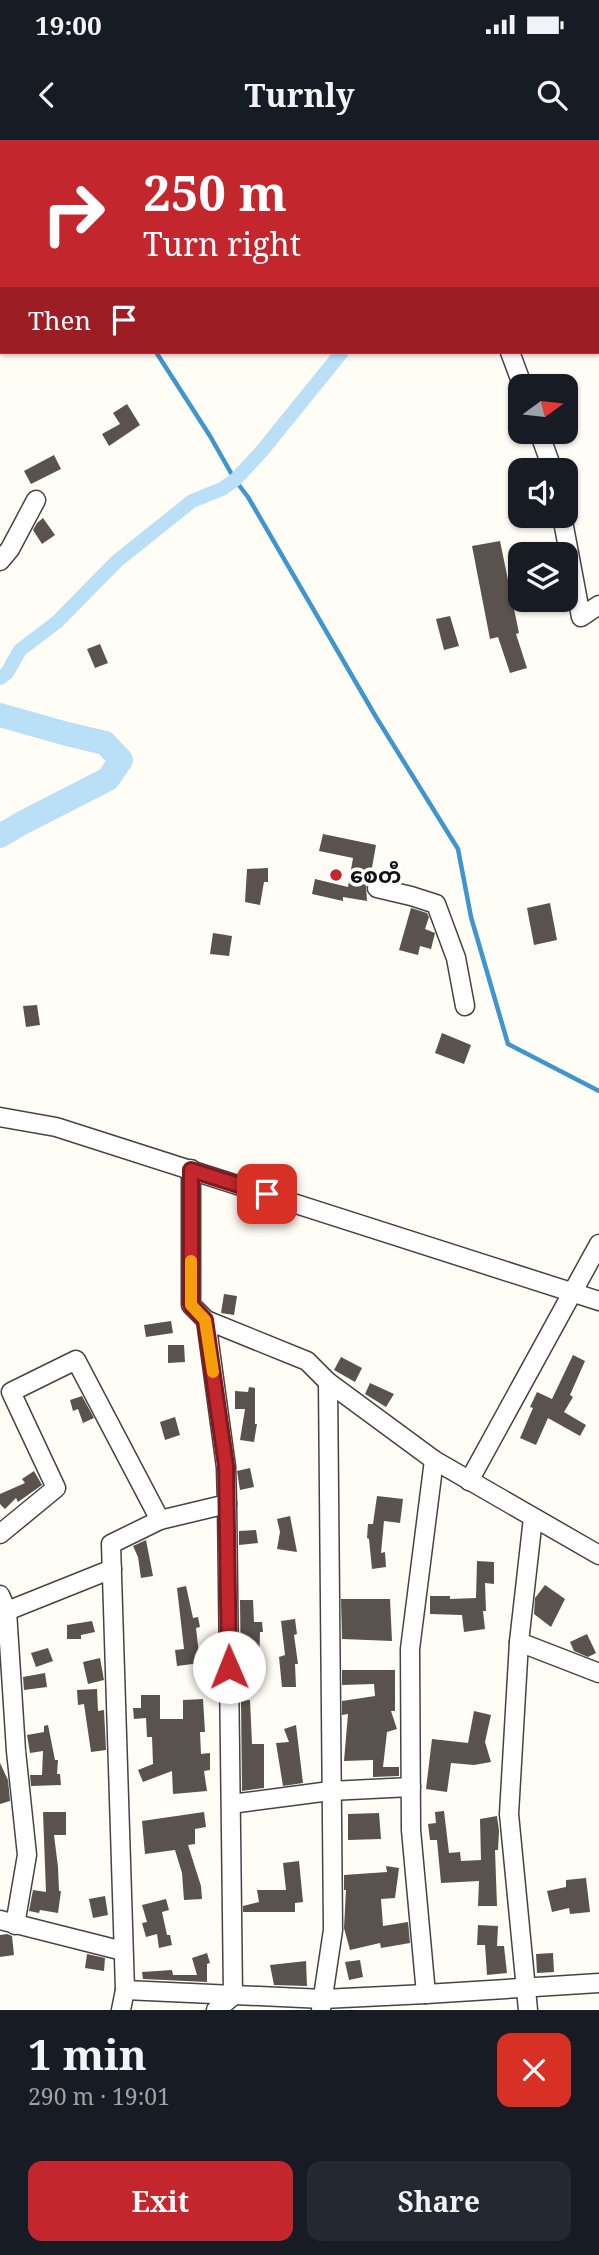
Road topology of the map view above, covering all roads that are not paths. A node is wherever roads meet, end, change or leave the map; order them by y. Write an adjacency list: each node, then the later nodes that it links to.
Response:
1 (511, 354): 2 (street)
2 (518, 374)
3 (36, 500): 5 (street)
4 (564, 528): 6 (street)
5 (0, 561)
6 (599, 605)
7 (377, 888): 8 (street)
8 (465, 1006)
9 (0, 1117): 10 (street)
10 (191, 1170): 12 (street); 14 (street)
11 (599, 1244): 12 (street)
12 (571, 1293): 13 (street); 17 (street)
13 (599, 1301)
14 (205, 1320): 15 (street); 18 (street)
15 (328, 1382): 16 (street); 28 (street)
16 (434, 1461): 17 (street); 27 (street)
17 (469, 1481): 19 (street)
18 (227, 1504): 20 (street); 29 (street)
19 (533, 1518): 22 (street); 25 (street)
20 (160, 1520): 21 (street); 23 (street)
21 (0, 1534)
22 (599, 1555)
23 (112, 1569): 24 (street); 31 (street)
24 (3, 1603): 30 (street)
25 (519, 1642): 26 (street); 33 (street)
26 (599, 1673)
27 (411, 1787): 28 (street); 35 (street)
28 (330, 1791): 29 (street); 37 (street)
29 (231, 1804): 36 (street)
30 (7, 1923): 31 (street)
31 (123, 1951): 34 (street)
32 (599, 1983): 33 (street)
33 (525, 1987): 35 (street); 40 (street)
34 (124, 1990): 36 (street); 38 (street)
35 (426, 1994): 37 (street)
36 (233, 1996): 37 (street); 39 (street)
37 (322, 2005)
38 (121, 2010)
39 (216, 2010)
40 (527, 2010)

